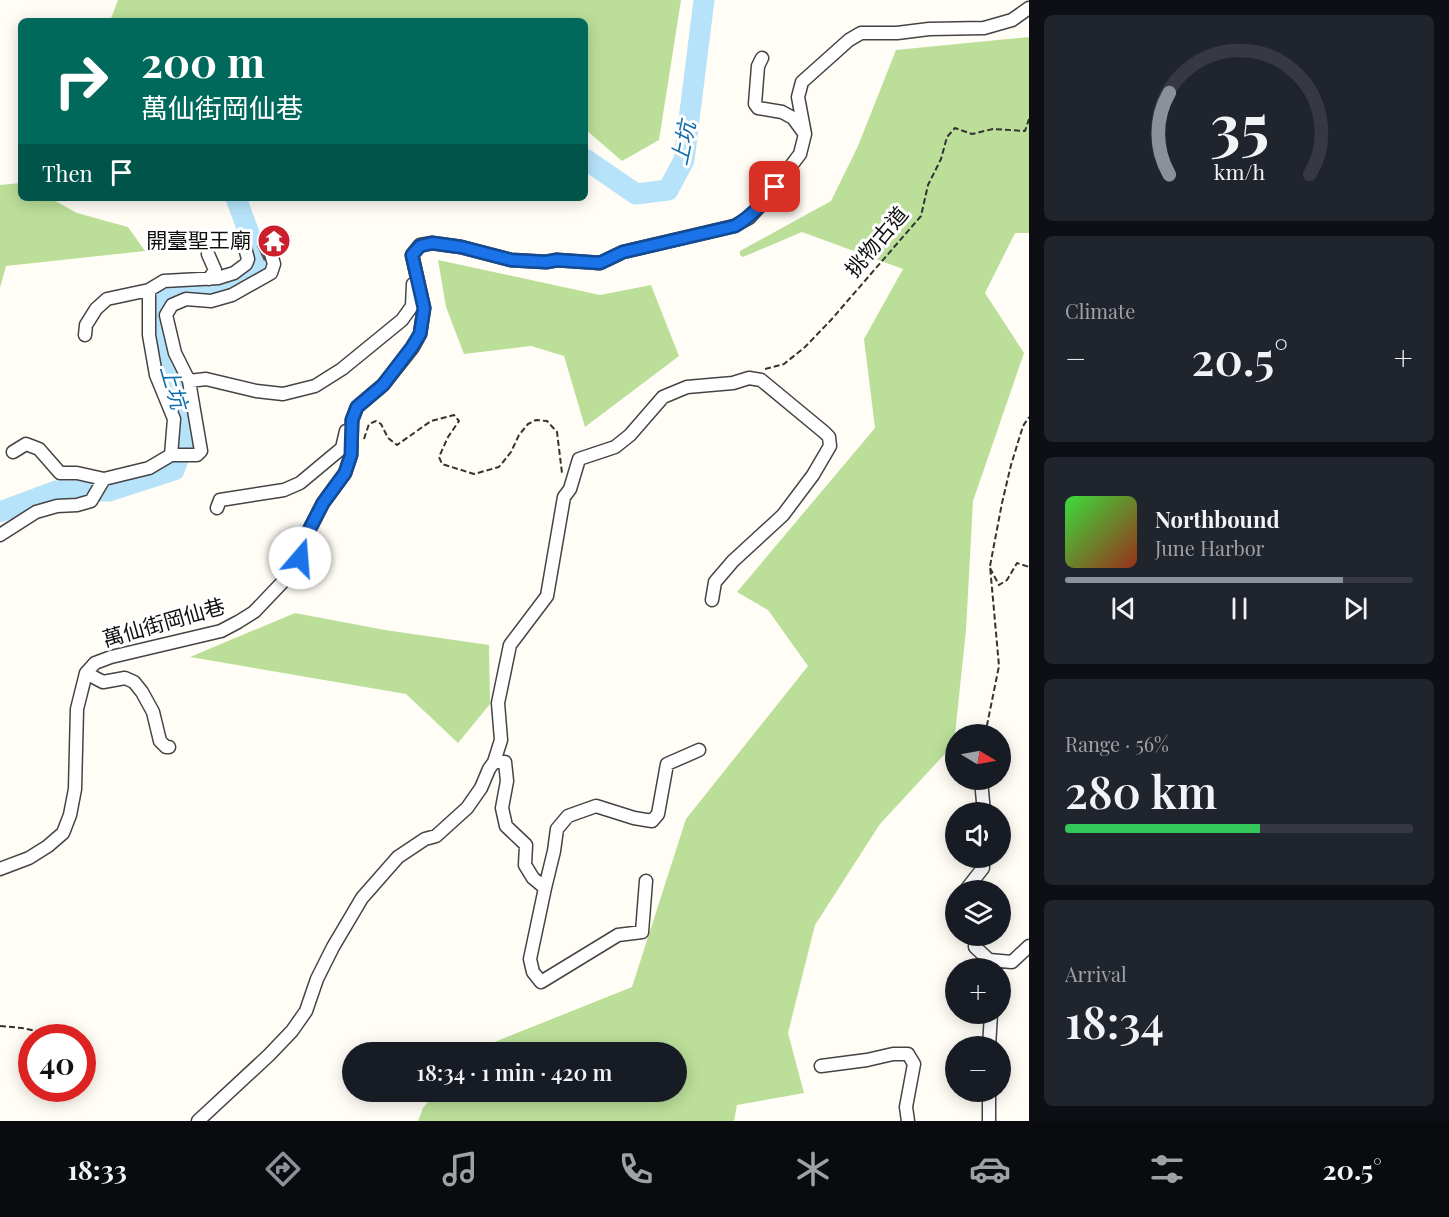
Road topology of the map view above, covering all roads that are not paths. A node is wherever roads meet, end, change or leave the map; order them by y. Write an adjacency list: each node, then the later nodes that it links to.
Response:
1 (1029, 8): 3 (street)
2 (762, 58): 3 (street)
3 (805, 134): 7 (street)
4 (244, 244): 8 (street)
5 (269, 247): 11 (street)
6 (208, 254): 8 (street)
7 (414, 270): 11 (street); 12 (street)
8 (209, 279): 9 (street)
9 (149, 290): 10 (street); 14 (street)
10 (85, 335)
11 (189, 381): 14 (street)
12 (352, 420): 16 (street); 19 (street, 萬仙街岡仙巷)
13 (13, 452): 15 (street)
14 (171, 454): 15 (street)
15 (104, 479): 17 (street)
16 (217, 508)
17 (0, 535)
18 (712, 600): 22 (street)
19 (86, 673): 20 (street); 24 (street, 萬仙街岡仙巷)
20 (169, 747)
21 (699, 750): 27 (street)
22 (494, 762): 27 (street); 34 (street)
23 (983, 868): 25 (street)
24 (0, 869)
25 (974, 880)
26 (646, 881): 27 (street)
27 (545, 888)
28 (975, 946): 30 (street)
29 (1029, 946): 31 (street)
30 (984, 958)
31 (1011, 962)
32 (820, 1066): 35 (street)
33 (989, 1102): 36 (street)
34 (198, 1121)
35 (908, 1121)
36 (989, 1121)

